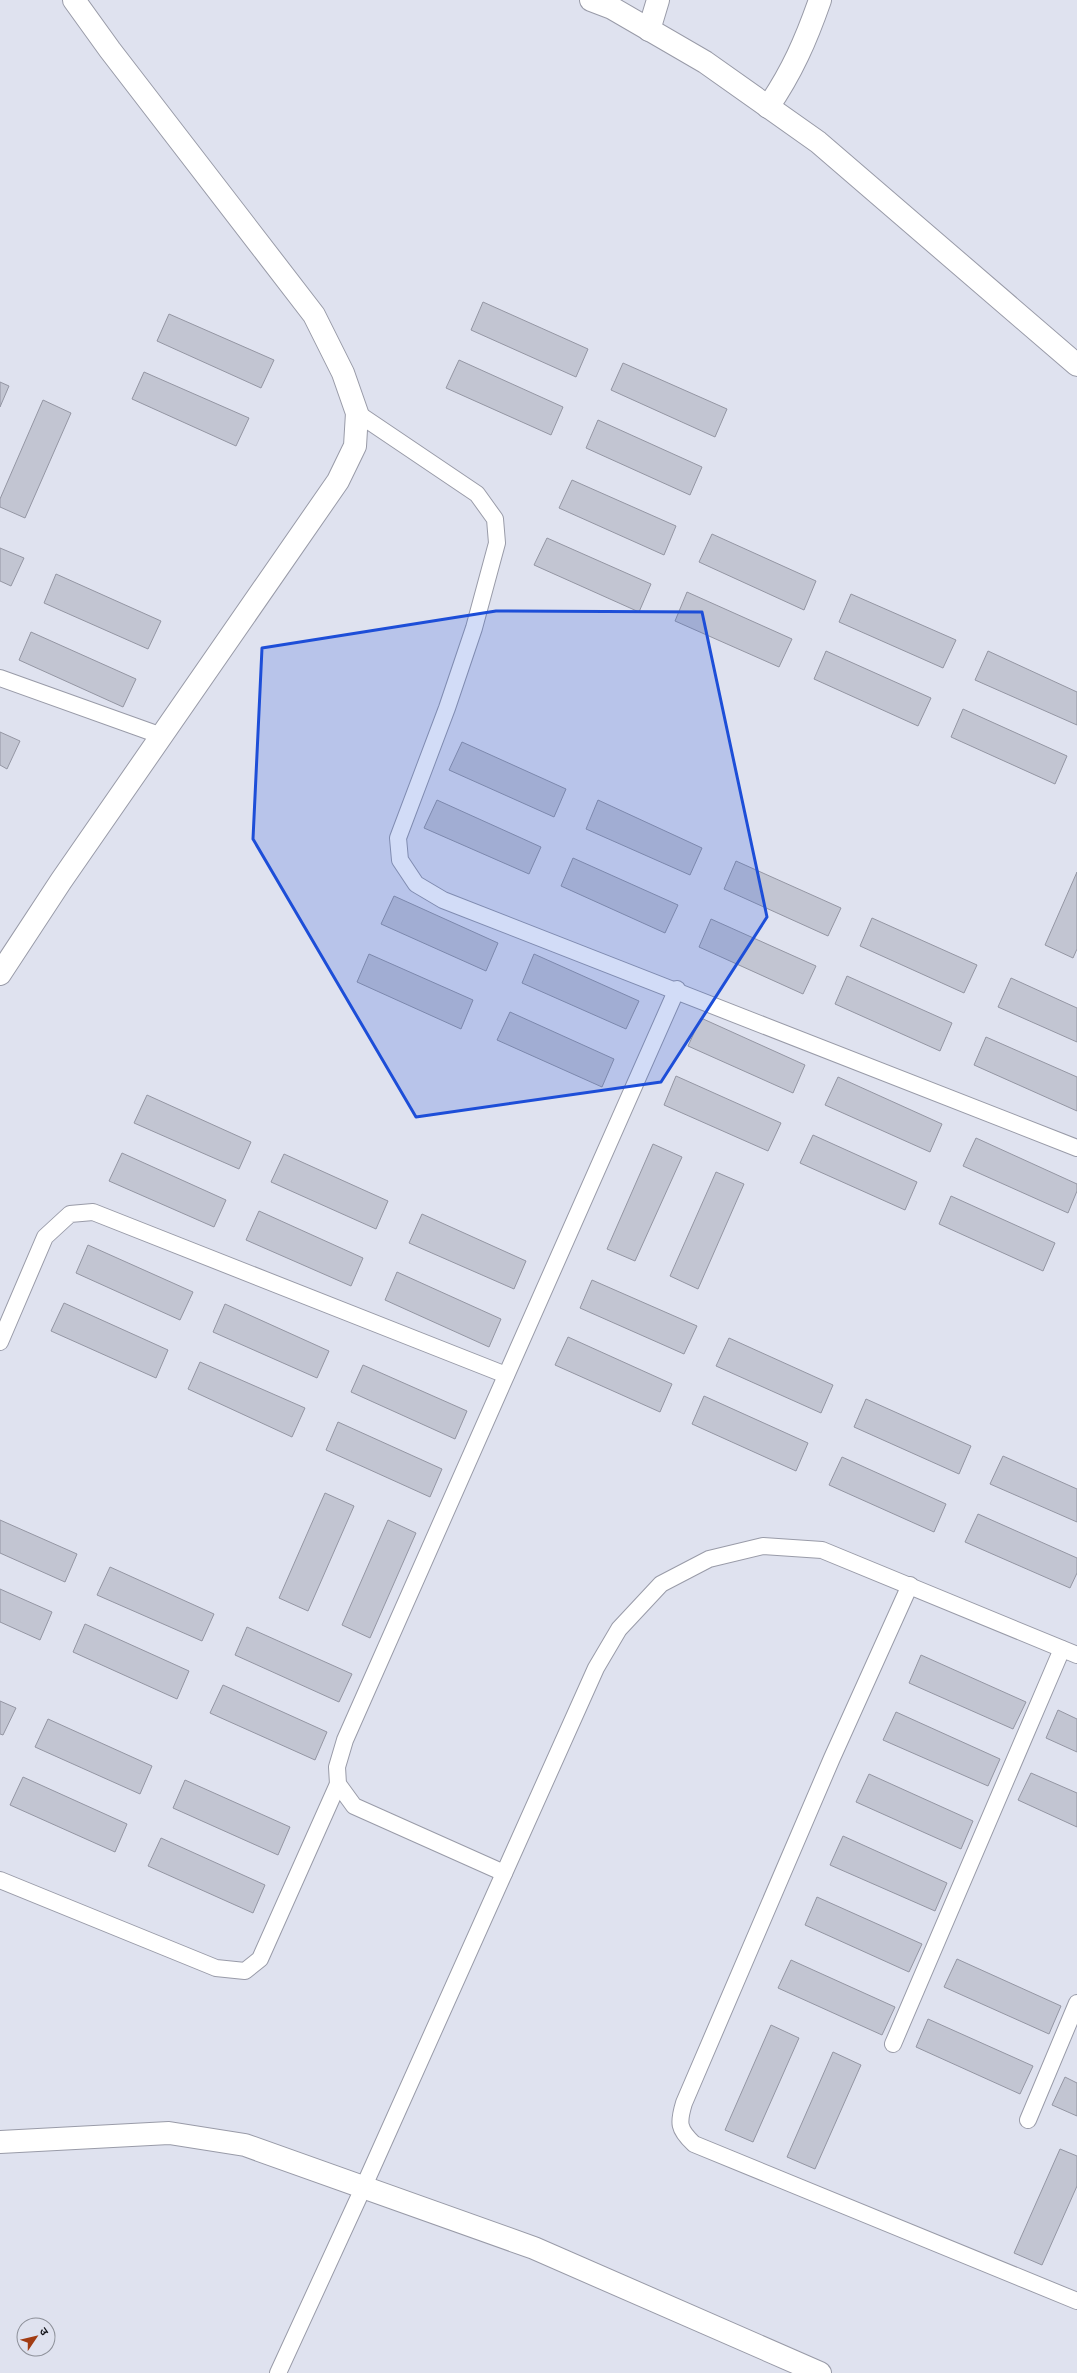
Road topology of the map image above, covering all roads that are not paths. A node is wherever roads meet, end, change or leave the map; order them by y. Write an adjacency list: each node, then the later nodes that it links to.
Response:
1 (74, 0): 8 (street)
2 (591, 0): 5 (street)
3 (658, 0): 5 (street)
4 (820, 0): 6 (street)
5 (649, 30): 6 (street)
6 (768, 107): 7 (street)
7 (1077, 365)
8 (358, 413): 10 (street); 12 (lane)
9 (0, 678): 10 (lane)
10 (162, 736): 11 (street)
11 (0, 974)
12 (677, 989): 13 (lane); 15 (lane)
13 (1077, 1148)
14 (0, 1342): 15 (lane)
15 (506, 1375): 19 (lane)
16 (910, 1585): 17 (lane); 20 (lane); 27 (lane)
17 (1062, 1649): 18 (lane); 23 (lane)
18 (1077, 1655)
19 (338, 1784): 20 (lane); 21 (lane)
20 (504, 1873): 26 (lane)
21 (0, 1880)
22 (1077, 2003): 24 (lane)
23 (893, 2044)
24 (1028, 2120)
25 (0, 2142): 26 (street)
26 (364, 2186): 28 (lane); 29 (street)
27 (1077, 2301)
28 (278, 2373)
29 (820, 2373)

